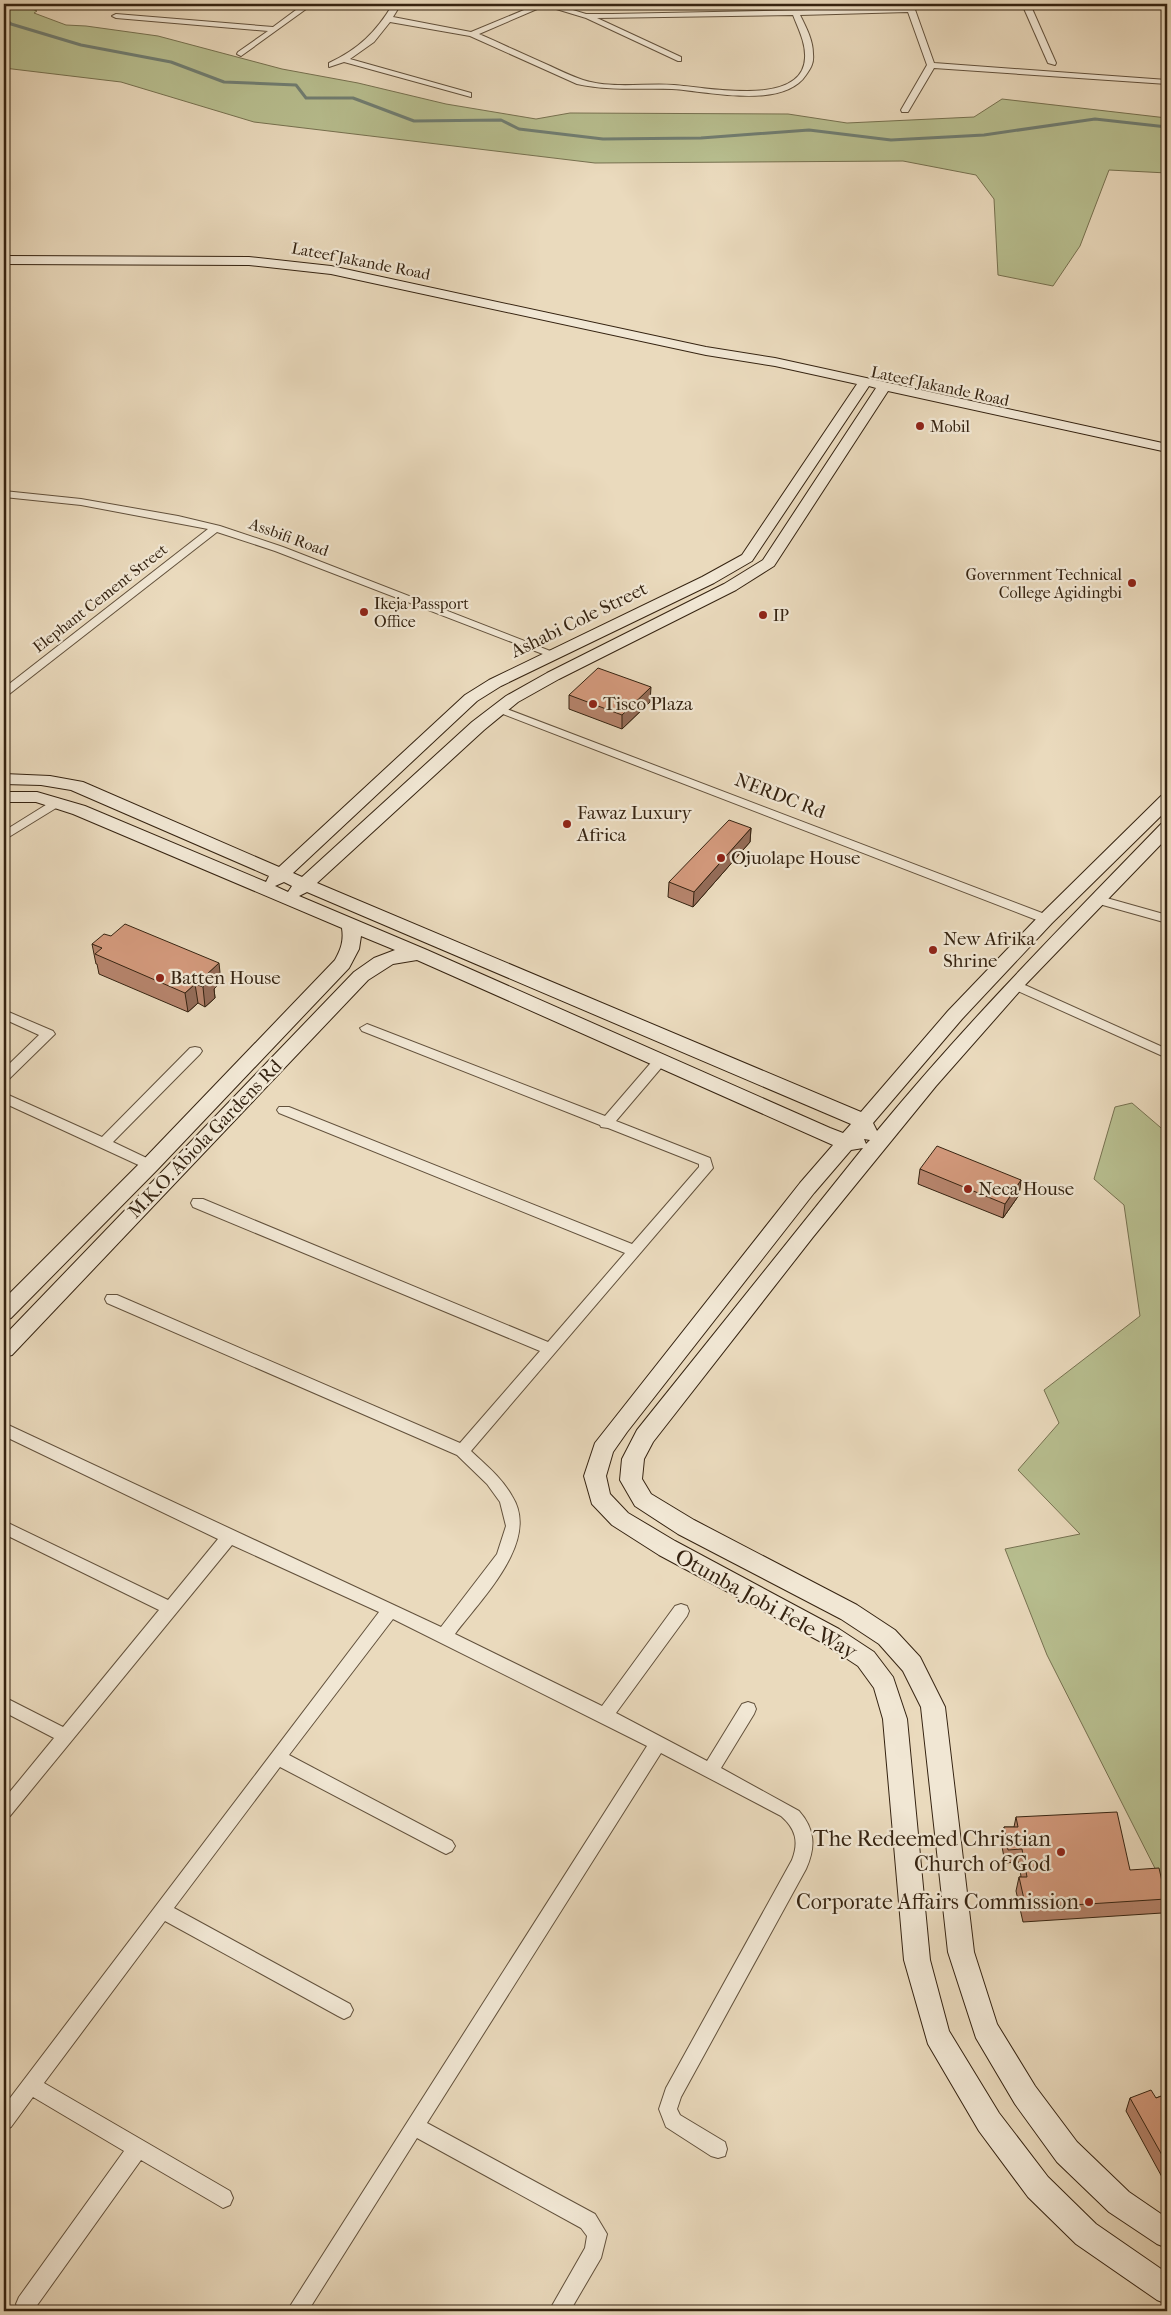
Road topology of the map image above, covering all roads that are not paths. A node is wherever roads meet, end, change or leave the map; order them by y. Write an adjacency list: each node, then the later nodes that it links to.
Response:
1 (309, 4): 13 (street)
2 (397, 4): 12 (street)
3 (686, 4): 9 (street)
4 (1026, 4): 18 (street)
5 (910, 7): 8 (street); 20 (street)
6 (1144, 7): 7 (street)
7 (1166, 9)
8 (796, 13): 9 (street); 14 (street)
9 (688, 15): 11 (street)
10 (116, 16): 13 (street)
11 (585, 16): 14 (street); 16 (street)
12 (388, 19): 14 (street); 17 (street)
13 (274, 28): 15 (street)
14 (472, 34)
15 (241, 54)
16 (678, 59)
17 (344, 60): 19 (street); 22 (street)
18 (1052, 63)
19 (332, 65)
20 (931, 65): 21 (street); 23 (street)
21 (1167, 82)
22 (468, 95)
23 (906, 110)
24 (4, 260): 25 (street, Lateef Jakande Road)
25 (863, 384): 26 (street, Lateef Jakande Road); 27 (street, Ashabi Cole Street)
26 (882, 388): 28 (street, Ashabi Cole Street); 29 (street, Lateef Jakande Road); 30 (street, Lateef Jakande Road)
27 (840, 419): 28 (street); 33 (street, Ashabi Cole Street)
28 (861, 424): 35 (street, Ashabi Cole Street)
29 (1167, 448)
30 (1167, 454)
31 (4, 494): 32 (street, Assbifi Road)
32 (216, 528): 33 (street, Assbifi Road); 34 (street, Elephant Cement Street)
33 (552, 654): 40 (street, Ashabi Cole Street)
34 (4, 693)
35 (499, 709): 42 (street, Ashabi Cole Street); 50 (street, NERDC Rd)
36 (4, 779): 45 (street)
37 (4, 797): 39 (street)
38 (1167, 800): 41 (street, Otunba Jobi Fele Way)
39 (57, 802): 44 (street); 47 (street)
40 (336, 823): 42 (street); 45 (street, Ashabi Cole Street)
41 (1141, 826): 43 (street); 50 (street, Otunba Jobi Fele Way)
42 (360, 832): 46 (street, Ashabi Cole Street)
43 (1164, 832): 49 (street, Otunba Jobi Fele Way)
44 (4, 836)
45 (282, 873): 46 (street); 47 (street, Ashabi Cole Street)
46 (305, 883): 48 (street, Ashabi Cole Street); 61 (street)
47 (265, 889): 48 (street)
48 (288, 899): 52 (street)
49 (1096, 899): 51 (street); 54 (street, Otunba Jobi Fele Way)
50 (1046, 919): 65 (street, Otunba Jobi Fele Way)
51 (1167, 919)
52 (350, 925): 53 (street); 70 (street, M.K.O. Abiola Gardens Rd)
53 (420, 954): 59 (street); 74 (street, M.K.O. Abiola Gardens Rd)
54 (1016, 985): 58 (street); 69 (street, Otunba Jobi Fele Way)
55 (4, 1014): 60 (street)
56 (367, 1028): 66 (street)
57 (195, 1051): 68 (street)
58 (1167, 1054)
59 (660, 1062): 63 (street); 66 (street)
60 (4, 1076)
61 (764, 1078): 63 (street); 65 (street)
62 (4, 1098): 68 (street)
63 (747, 1099): 67 (street)
64 (284, 1110): 72 (street)
65 (862, 1121): 67 (street, Otunba Jobi Fele Way); 69 (street)
66 (606, 1124): 72 (street)
67 (845, 1142): 69 (street); 84 (street, Otunba Jobi Fele Way)
68 (104, 1143): 70 (street)
69 (876, 1145): 83 (street, Otunba Jobi Fele Way)
70 (150, 1165): 73 (street, M.K.O. Abiola Gardens Rd)
71 (198, 1203): 78 (street)
72 (634, 1251): 78 (street)
73 (29, 1287): 74 (street); 76 (street, M.K.O. Abiola Gardens Rd)
74 (52, 1298): 77 (street, M.K.O. Abiola Gardens Rd)
75 (112, 1299): 80 (street)
76 (4, 1312)
77 (4, 1349)
78 (551, 1349): 80 (street)
79 (4, 1429): 82 (street)
80 (462, 1451): 88 (street)
81 (4, 1527): 85 (street)
82 (229, 1537): 85 (street); 86 (street)
83 (786, 1580): 84 (street); 106 (street, Otunba Jobi Fele Way)
84 (769, 1604): 107 (street, Otunba Jobi Fele Way)
85 (170, 1608): 92 (street)
86 (390, 1610): 88 (street); 94 (street)
87 (681, 1611): 91 (street)
88 (443, 1637): 91 (street)
89 (4, 1704): 92 (street)
90 (748, 1709): 95 (street)
91 (605, 1715): 93 (street)
92 (65, 1736): 96 (street)
93 (658, 1743): 95 (street); 102 (street)
94 (277, 1757): 97 (street); 98 (street)
95 (711, 1770): 104 (street)
96 (4, 1811)
97 (446, 1846)
98 (162, 1911): 99 (street); 100 (street)
99 (344, 2010)
100 (30, 2086): 101 (street); 103 (street)
101 (4, 2121)
102 (415, 2127): 109 (street); 110 (street)
103 (138, 2148): 105 (street); 108 (street)
104 (718, 2149)
105 (222, 2198)
106 (1167, 2234)
107 (1167, 2290)
108 (26, 2304)
109 (297, 2311)
110 (559, 2311)

